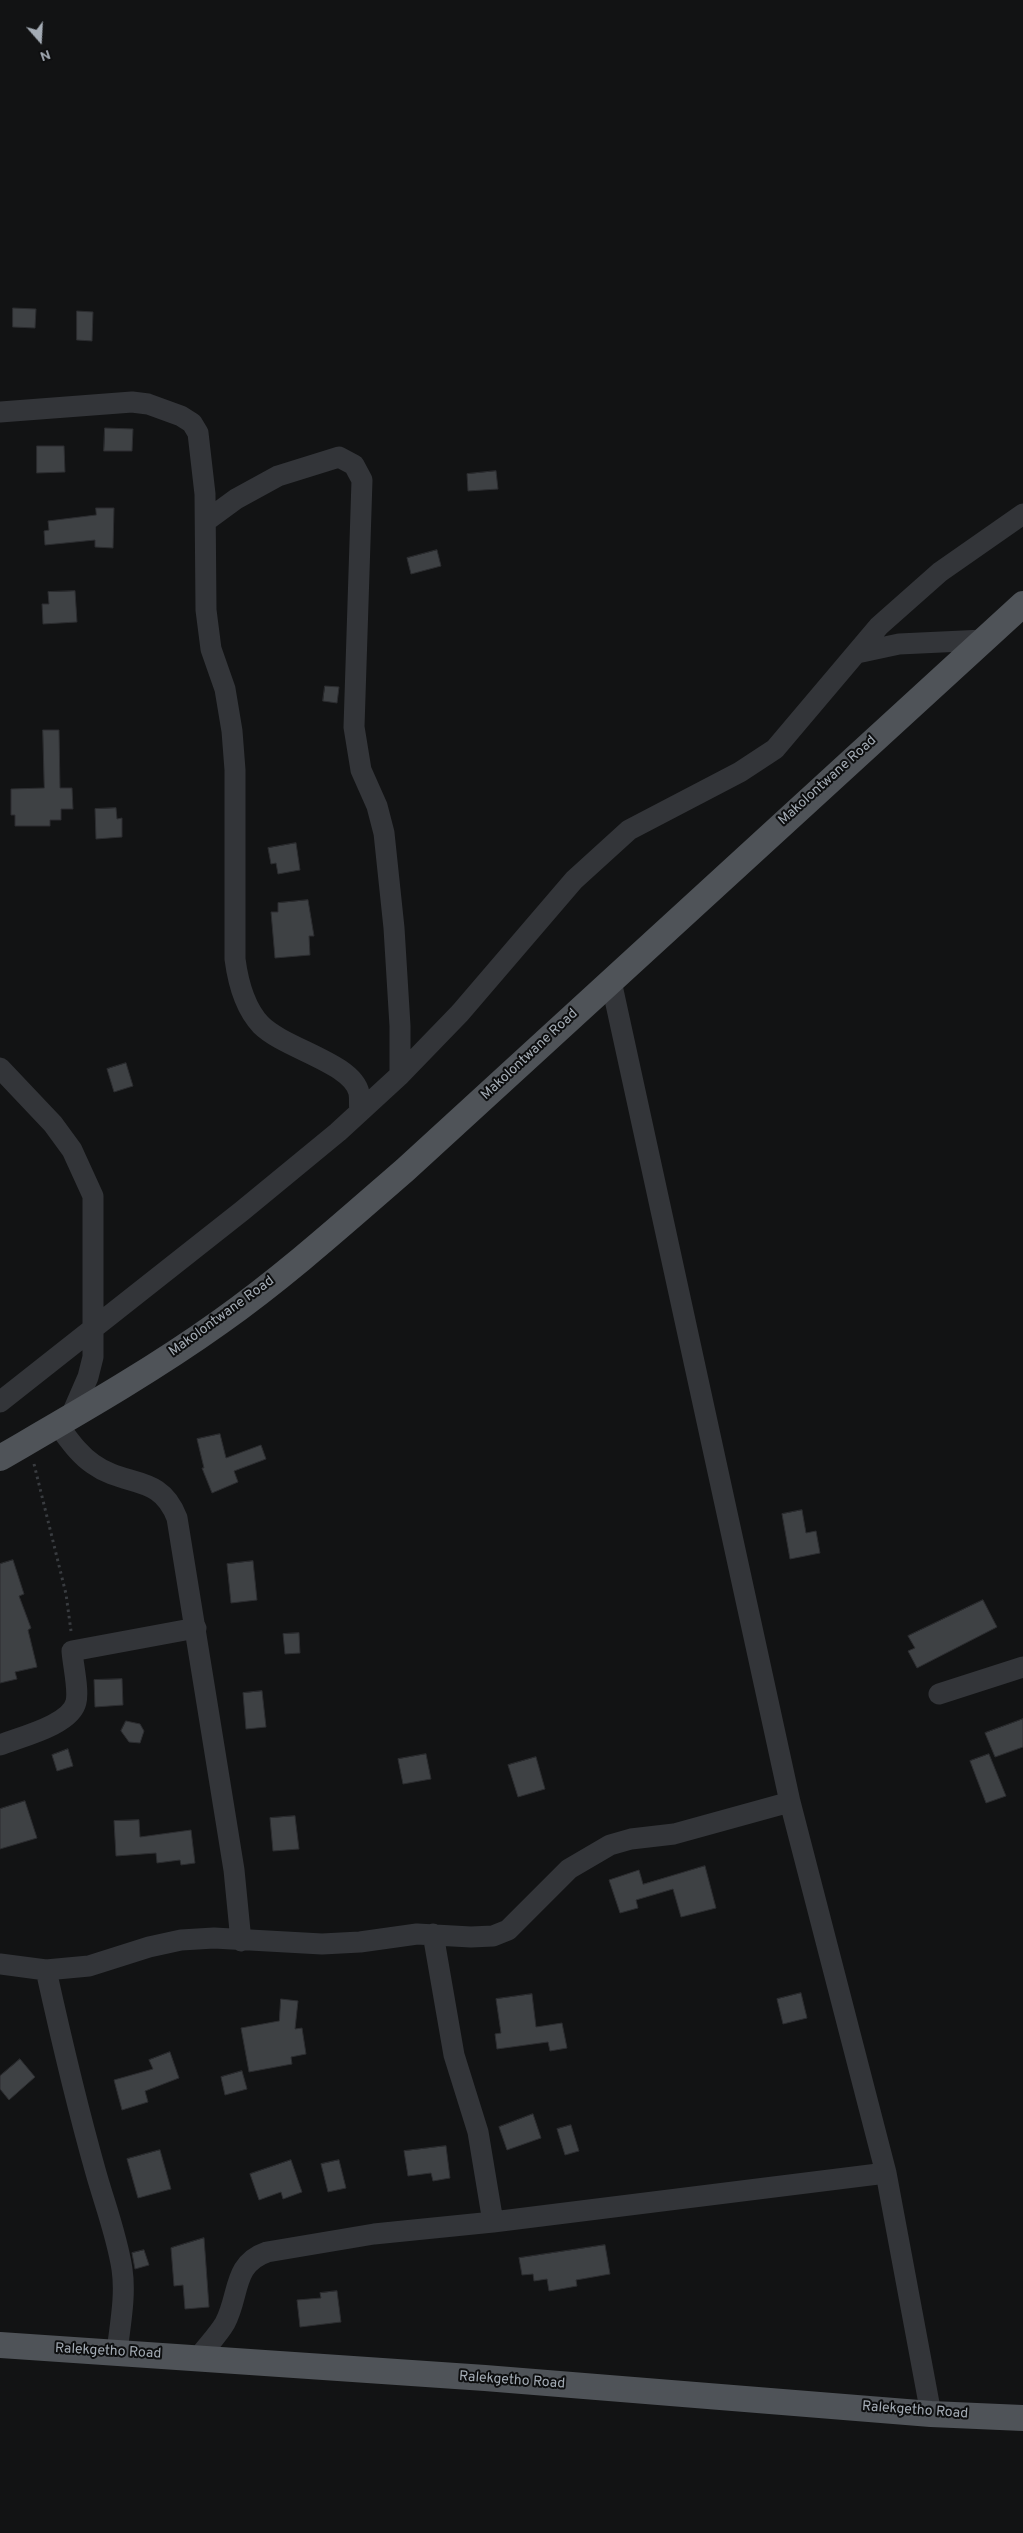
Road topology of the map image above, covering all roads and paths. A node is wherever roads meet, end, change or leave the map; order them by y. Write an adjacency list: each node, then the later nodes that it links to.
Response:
1 (0, 412): 3 (street)
2 (1023, 514): 6 (street)
3 (206, 521): 9 (street); 10 (street)
4 (1023, 604): 5 (main road, Makolontwane Road)
5 (984, 640): 6 (street); 7 (main road, Makolontwane Road)
6 (857, 652): 9 (street)
7 (611, 981): 13 (main road, Makolontwane Road); 21 (street)
8 (0, 1068): 11 (street)
9 (400, 1075): 10 (street)
10 (360, 1112): 11 (street)
11 (94, 1327): 12 (street); 13 (street)
12 (0, 1402)
13 (64, 1420): 14 (main road, Makolontwane Road); 16 (street)
14 (29, 1441): 15 (main road, Makolontwane Road); 17 (path)
15 (0, 1458)
16 (196, 1628): 17 (street); 23 (street)
17 (72, 1652): 20 (street)
18 (1023, 1667): 19 (street)
19 (939, 1694)
20 (0, 1745)
21 (790, 1802): 22 (street); 26 (street)
22 (433, 1934): 23 (street); 27 (street)
23 (241, 1941): 25 (street)
24 (2, 1967): 25 (street)
25 (46, 1970): 29 (street)
26 (886, 2173): 27 (street); 31 (street)
27 (493, 2222): 30 (street)
28 (0, 2346): 29 (main road, Ralekgetho Road)
29 (117, 2352): 30 (main road, Ralekgetho Road)
30 (198, 2358): 31 (main road, Ralekgetho Road)
31 (930, 2414): 32 (main road, Ralekgetho Road)
32 (1023, 2418)

